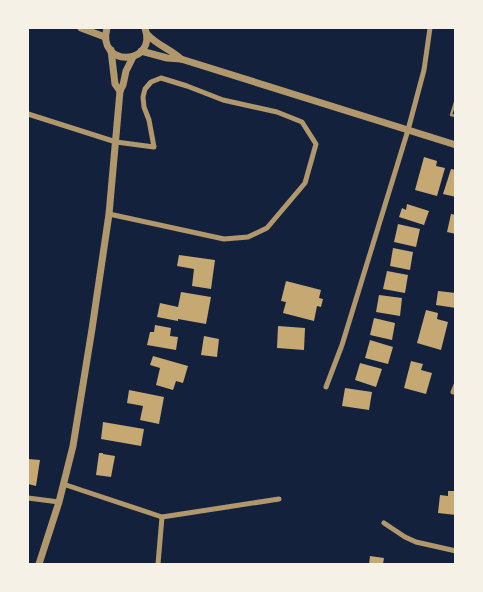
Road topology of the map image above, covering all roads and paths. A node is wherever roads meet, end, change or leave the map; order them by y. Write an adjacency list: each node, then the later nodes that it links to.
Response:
1 (81, 28): 6 (street)
2 (107, 28): 6 (street)
3 (146, 28): 5 (street)
4 (430, 28): 15 (street)
5 (148, 35): 8 (street); 10 (street)
6 (105, 37): 7 (street)
7 (110, 50): 9 (street); 11 (street)
8 (141, 51): 9 (street); 10 (street)
9 (133, 56): 11 (street)
10 (181, 59): 15 (street)
11 (120, 91): 16 (street)
12 (456, 99): 14 (lane)
13 (28, 114): 16 (street)
14 (456, 116)
15 (408, 130): 17 (street); 20 (street)
16 (116, 142): 18 (street); 18 (street)
17 (456, 145)
18 (109, 214): 22 (street)
19 (456, 385): 21 (street)
20 (326, 387)
21 (453, 392)
22 (63, 484): 25 (street); 26 (street)
23 (28, 498): 25 (street)
24 (279, 498): 26 (street)
25 (59, 502): 29 (street)
26 (162, 518): 30 (street)
27 (384, 523): 28 (street)
28 (456, 551)
29 (39, 564)
30 (158, 564)

